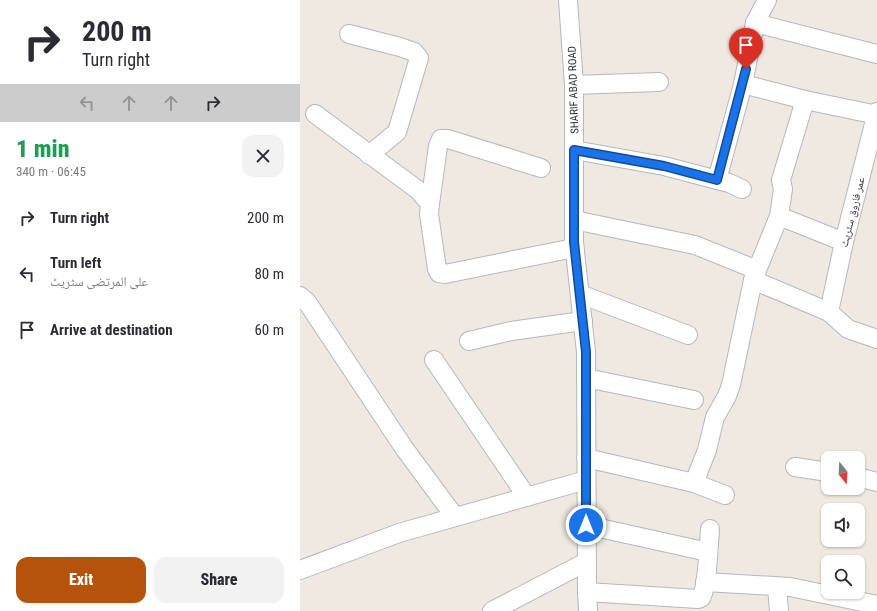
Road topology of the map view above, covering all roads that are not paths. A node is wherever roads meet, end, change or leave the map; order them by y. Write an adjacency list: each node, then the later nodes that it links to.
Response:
1 (568, 0): 8 (street, SHARIF ABAD ROAD)
2 (766, 0): 3 (street)
3 (756, 23): 5 (street); 7 (street)
4 (349, 34): 13 (street)
5 (877, 54)
6 (659, 82): 8 (street)
7 (743, 84): 9 (street); 15 (street)
8 (574, 85): 12 (street, SHARIF ABAD ROAD)
9 (805, 100): 11 (street); 18 (street)
10 (315, 114): 13 (street)
11 (877, 114): 20 (street, عمر فاروق سٹریٹ)
12 (574, 150): 15 (street); 19 (street, SHARIF ABAD ROAD)
13 (369, 155): 17 (street)
14 (541, 168): 17 (street)
15 (717, 180): 16 (street)
16 (742, 189)
17 (430, 204): 21 (street)
18 (779, 216): 20 (street); 22 (street)
19 (574, 220): 21 (street, SHARIF ABAD ROAD); 22 (street)
20 (844, 242): 25 (street, عمر فاروق سٹریٹ)
21 (574, 248): 23 (street, SHARIF ABAD ROAD)
22 (755, 275): 25 (street); 38 (street)
23 (580, 294): 26 (street, SHARIF ABAD ROAD); 27 (street)
24 (300, 296): 42 (street)
25 (829, 312): 28 (street)
26 (583, 321): 29 (street); 31 (street, SHARIF ABAD ROAD)
27 (688, 335)
28 (877, 339)
29 (468, 341)
30 (434, 360): 41 (street)
31 (586, 378): 32 (street); 33 (street, SHARIF ABAD ROAD)
32 (694, 400)
33 (586, 458): 37 (street, SHARIF ABAD ROAD); 38 (street)
34 (795, 466): 35 (street)
35 (821, 471)
36 (865, 479): 39 (street)
37 (586, 480): 41 (street); 43 (street, SHARIF ABAD ROAD)
38 (694, 482): 40 (street)
39 (877, 482)
40 (725, 495)
41 (526, 497): 42 (street)
42 (455, 517): 47 (street)
43 (586, 525): 45 (street); 46 (street, SHARIF ABAD ROAD)
44 (710, 529): 45 (street)
45 (708, 552): 48 (street)
46 (586, 562): 50 (street, SHARIF ABAD ROAD); 52 (street)
47 (300, 570)
48 (705, 582): 49 (street); 50 (street)
49 (777, 587): 51 (street); 54 (street)
50 (586, 592): 53 (street, SHARIF ABAD ROAD)
51 (877, 605)
52 (492, 611)
53 (588, 611)
54 (779, 611)

